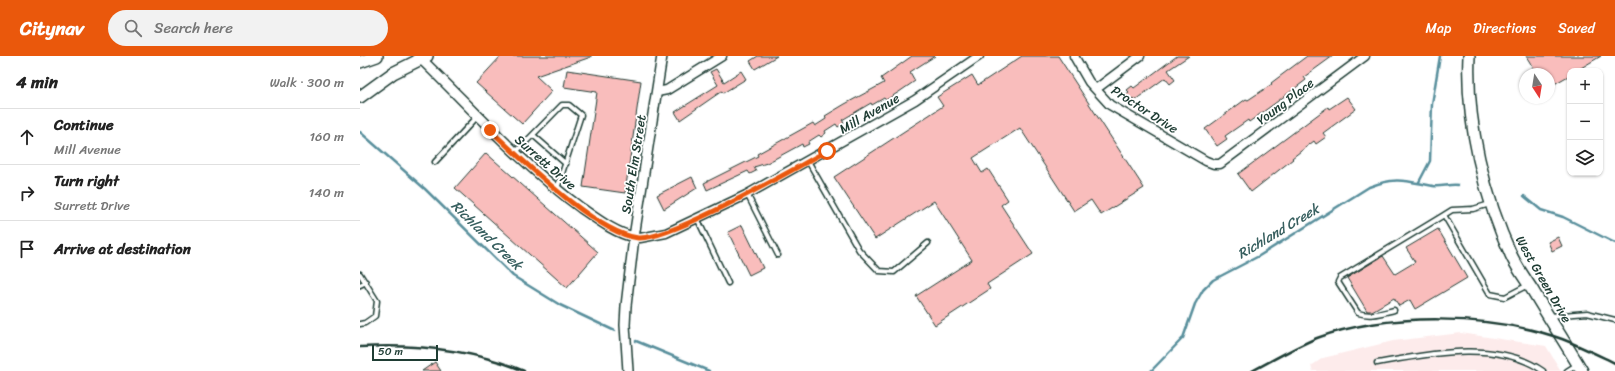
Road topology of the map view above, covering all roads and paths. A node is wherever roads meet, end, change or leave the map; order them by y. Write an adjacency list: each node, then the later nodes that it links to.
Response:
1 (377, 56): 10 (main road)
2 (662, 56): 12 (street, South Elm Street)
3 (722, 56): 12 (street)
4 (979, 56): 17 (street, Mill Avenue)
5 (1074, 56): 11 (street, Proctor Drive)
6 (1140, 56): 11 (street)
7 (1365, 56): 20 (street, Young Place)
8 (1469, 56): 23 (main road, West Green Drive)
9 (422, 57): 13 (main road); 14 (street, Surrett Drive)
10 (360, 62)
11 (1096, 89): 20 (street, Proctor Drive)
12 (657, 92): 26 (street, South Elm Street)
13 (360, 97)
14 (477, 117): 16 (street, Surrett Drive); 18 (lane)
15 (533, 135): 16 (lane); 19 (lane); 19 (lane)
16 (515, 153): 21 (street, Surrett Drive)
17 (808, 161): 22 (street, Mill Avenue); 27 (lane)
18 (435, 162)
19 (566, 164): 21 (lane)
20 (1218, 164)
21 (557, 190): 26 (street, Surrett Drive)
22 (747, 194): 25 (street, Mill Avenue); 28 (lane)
23 (1491, 204): 24 (lane); 33 (main road, West Green Drive)
24 (1444, 215): 33 (lane); 34 (lane)
25 (697, 218): 26 (street, Mill Avenue); 31 (lane)
26 (634, 237): 40 (street, South Elm Street)
27 (928, 243)
28 (778, 255)
29 (360, 274): 30 (lane)
30 (366, 282): 32 (lane); 37 (lane)
31 (728, 283)
32 (360, 285)
33 (1529, 285): 35 (main road, West Green Drive)
34 (1394, 310)
35 (1548, 316): 36 (lane); 39 (main road, West Green Drive)
36 (1615, 320)
37 (360, 324)
38 (1377, 363): 41 (lane)
39 (1580, 367): 42 (lane)
40 (628, 371)
41 (1543, 371)
42 (1567, 371)

